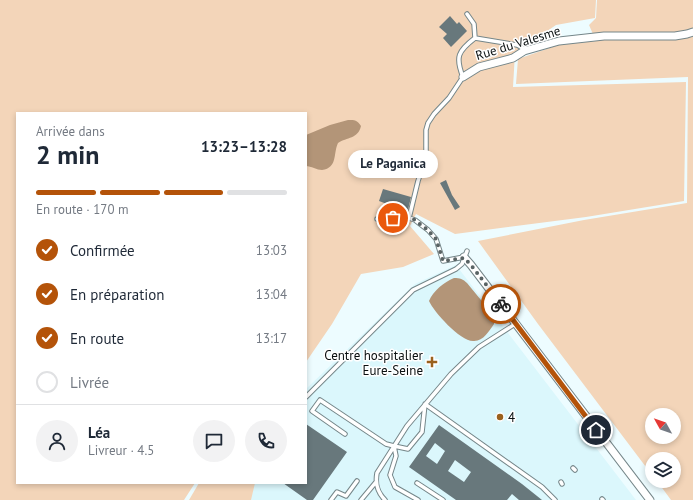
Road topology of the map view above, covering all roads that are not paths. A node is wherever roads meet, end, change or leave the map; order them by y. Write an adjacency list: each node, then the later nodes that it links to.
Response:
1 (467, 14): 3 (lane)
2 (693, 32): 4 (street, Rue du Valesme)
3 (475, 38): 4 (lane); 5 (lane)
4 (528, 50): 5 (street, Rue du Valesme)
5 (463, 77): 7 (lane, Rue du Valesme)
6 (377, 218): 7 (lane)
7 (409, 218): 8 (lane)
8 (465, 254): 9 (street); 10 (lane)
9 (515, 324): 11 (lane); 23 (street)
10 (307, 396)
11 (425, 404): 13 (lane); 13 (lane); 22 (lane)
12 (345, 434): 13 (lane)
13 (394, 446): 15 (lane); 20 (lane)
14 (357, 481): 17 (lane)
15 (376, 482): 18 (lane); 19 (lane)
16 (418, 483): 21 (lane)
17 (331, 500)
18 (361, 500)
19 (385, 500)
20 (418, 500)
21 (443, 500)
22 (555, 500)
23 (650, 500)

